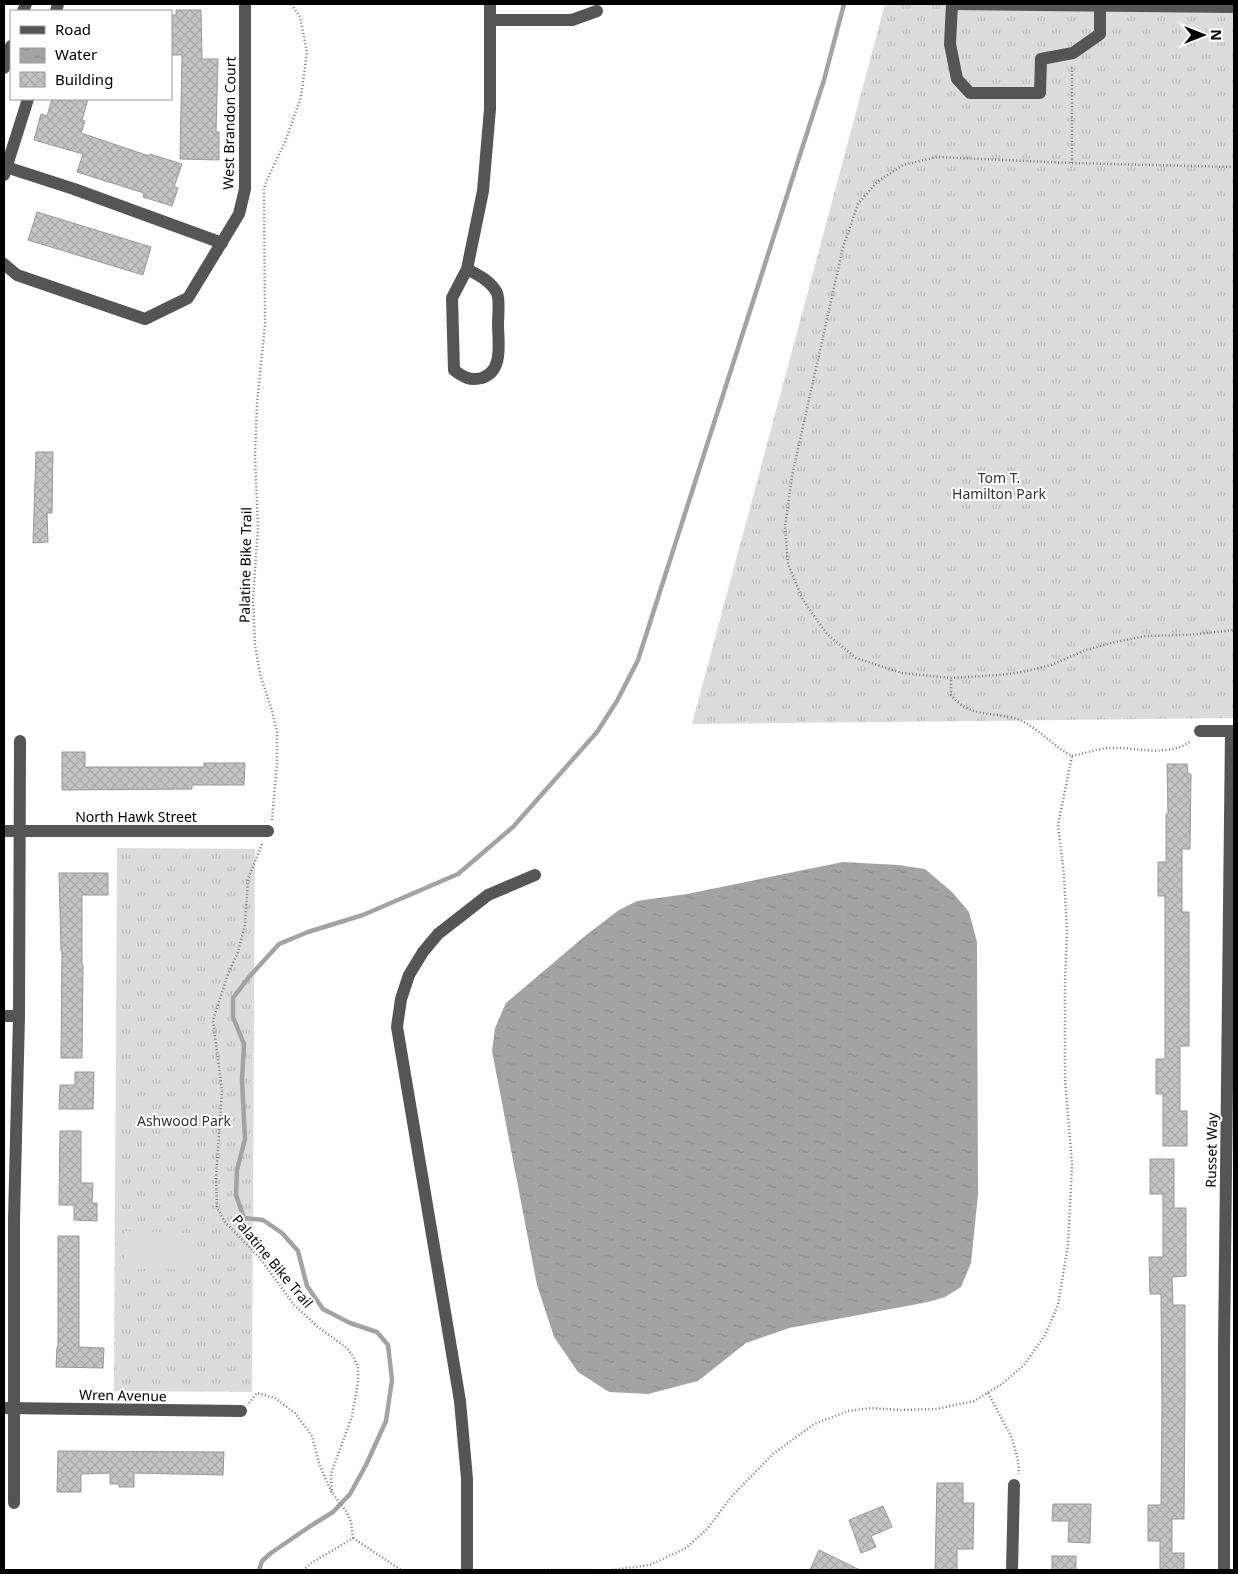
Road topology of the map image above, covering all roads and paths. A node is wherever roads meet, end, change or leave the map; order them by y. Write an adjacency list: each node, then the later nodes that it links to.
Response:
1 (245, 4): 17 (street, West Brandon Court)
2 (290, 4): 28 (path, Palatine Bike Trail)
3 (490, 4): 9 (street)
4 (952, 4): 5 (street); 11 (street)
5 (1100, 5): 6 (street); 11 (street)
6 (1171, 5): 7 (street)
7 (1234, 7)
8 (597, 11): 9 (street)
9 (490, 20): 19 (street)
10 (10, 49): 12 (street)
11 (1072, 53): 14 (path)
12 (4, 68)
13 (28, 100): 16 (street)
14 (1072, 163): 15 (path); 21 (path)
15 (1234, 167)
16 (5, 171): 17 (street)
17 (222, 244): 18 (street, West Brandon Court)
18 (4, 264)
19 (467, 269): 19 (street)
20 (1234, 630): 21 (path)
21 (951, 678): 25 (path)
22 (1233, 730): 23 (street); 47 (street, Russet Way)
23 (1200, 731): 25 (path)
24 (20, 742): 27 (street)
25 (1072, 756): 33 (path)
26 (4, 831): 27 (street, North Hawk Street)
27 (20, 831): 28 (street, North Hawk Street); 31 (street)
28 (268, 831): 37 (path, Palatine Bike Trail)
29 (535, 875): 42 (street)
30 (4, 1016): 31 (street)
31 (19, 1016): 32 (street)
32 (9, 1219): 34 (street)
33 (988, 1393): 36 (path); 45 (path)
34 (9, 1408): 35 (street, Wren Avenue); 38 (street)
35 (241, 1411): 37 (path)
36 (1014, 1485): 46 (street)
37 (332, 1493): 39 (path)
38 (14, 1503)
39 (352, 1538): 40 (path); 41 (path)
40 (303, 1570)
41 (401, 1570)
42 (467, 1570)
43 (544, 1570): 44 (path)
44 (596, 1570)
45 (612, 1570)
46 (1012, 1570)
47 (1224, 1570)

